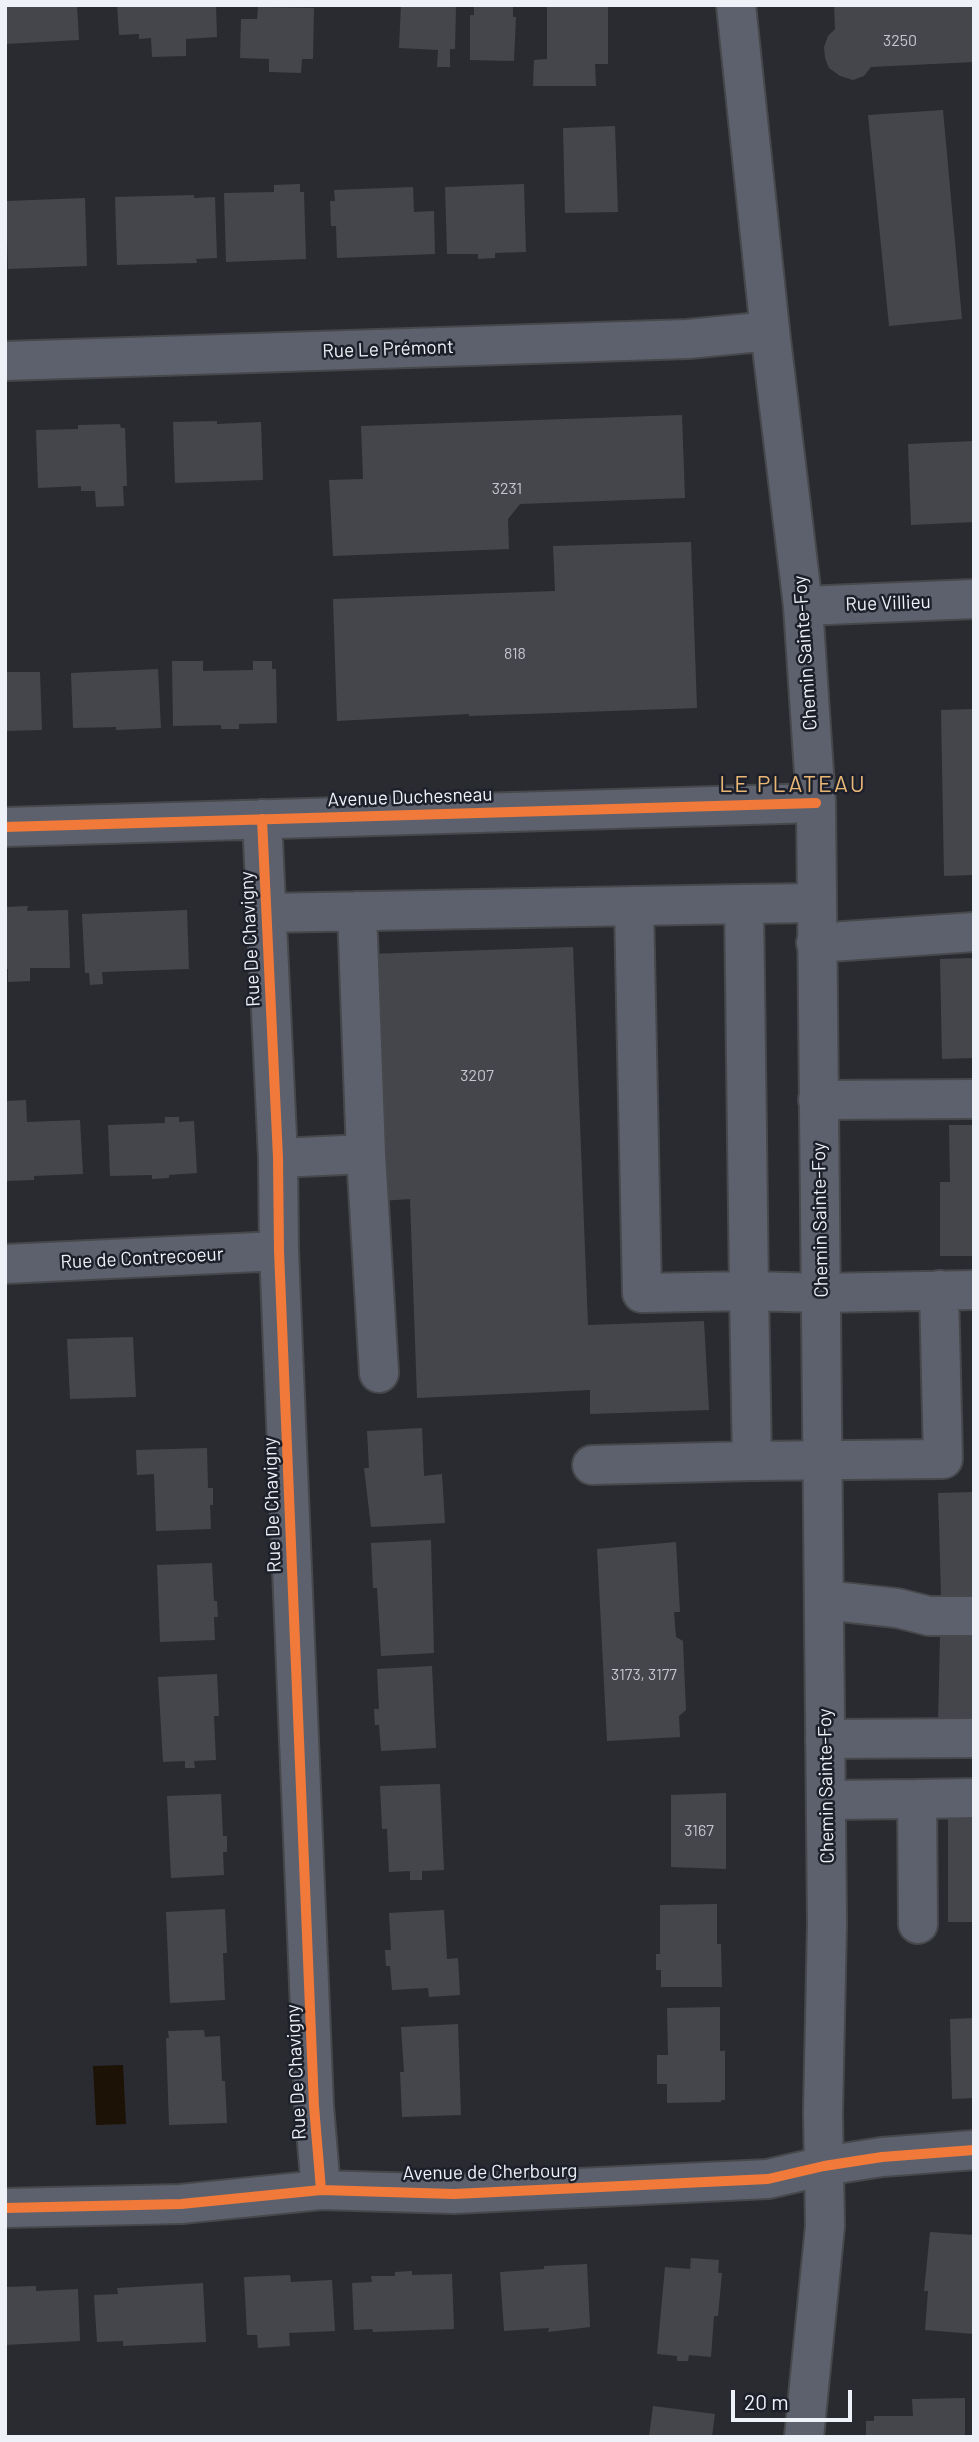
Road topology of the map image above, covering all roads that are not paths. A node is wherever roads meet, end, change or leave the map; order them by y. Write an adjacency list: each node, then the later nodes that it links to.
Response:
1 (736, 5): 2 (street, Chemin Sainte-Foy)
2 (770, 331): 3 (street, Rue Le Prémont); 5 (street, Chemin Sainte-Foy)
3 (5, 361)
4 (974, 600): 5 (street, Rue Villieu)
5 (803, 606): 6 (street, Chemin Sainte-Foy)
6 (816, 803): 7 (street, Avenue Duchesneau); 9 (street, Chemin Sainte-Foy)
7 (262, 819): 8 (street, Avenue Duchesneau); 13 (street, Rue De Chavigny)
8 (5, 827)
9 (816, 903): 10 (street); 15 (street, Chemin Sainte-Foy)
10 (744, 904): 11 (street); 23 (street)
11 (634, 906): 12 (street); 23 (street)
12 (357, 911): 13 (street); 18 (street)
13 (266, 914): 19 (street, Rue De Chavigny)
14 (974, 932): 15 (street)
15 (816, 943): 17 (street, Chemin Sainte-Foy)
16 (974, 1099): 17 (street)
17 (818, 1100): 24 (street, Chemin Sainte-Foy)
18 (366, 1154): 19 (street); 25 (street)
19 (278, 1158): 20 (street, Rue De Chavigny)
20 (279, 1251): 21 (street, Rue de Contrecoeur); 39 (street, Rue De Chavigny)
21 (5, 1265)
22 (957, 1290): 24 (street); 26 (street)
23 (749, 1291): 24 (street); 27 (street)
24 (822, 1293): 26 (street, Chemin Sainte-Foy)
25 (379, 1373)
26 (822, 1460): 27 (street); 29 (street, Chemin Sainte-Foy)
27 (752, 1461): 28 (street)
28 (592, 1465)
29 (824, 1600): 30 (street); 32 (street, Chemin Sainte-Foy)
30 (974, 1616)
31 (974, 1738): 32 (street)
32 (825, 1739): 35 (street, Chemin Sainte-Foy)
33 (974, 1798): 34 (street)
34 (917, 1799): 35 (street); 36 (street)
35 (826, 1800): 38 (street, Chemin Sainte-Foy)
36 (918, 1924)
37 (974, 2150): 38 (street, Avenue de Cherbourg)
38 (824, 2165): 39 (street, Avenue de Cherbourg); 41 (street, Chemin Sainte-Foy)
39 (320, 2190): 40 (street, Avenue de Cherbourg)
40 (5, 2208)
41 (804, 2437)

